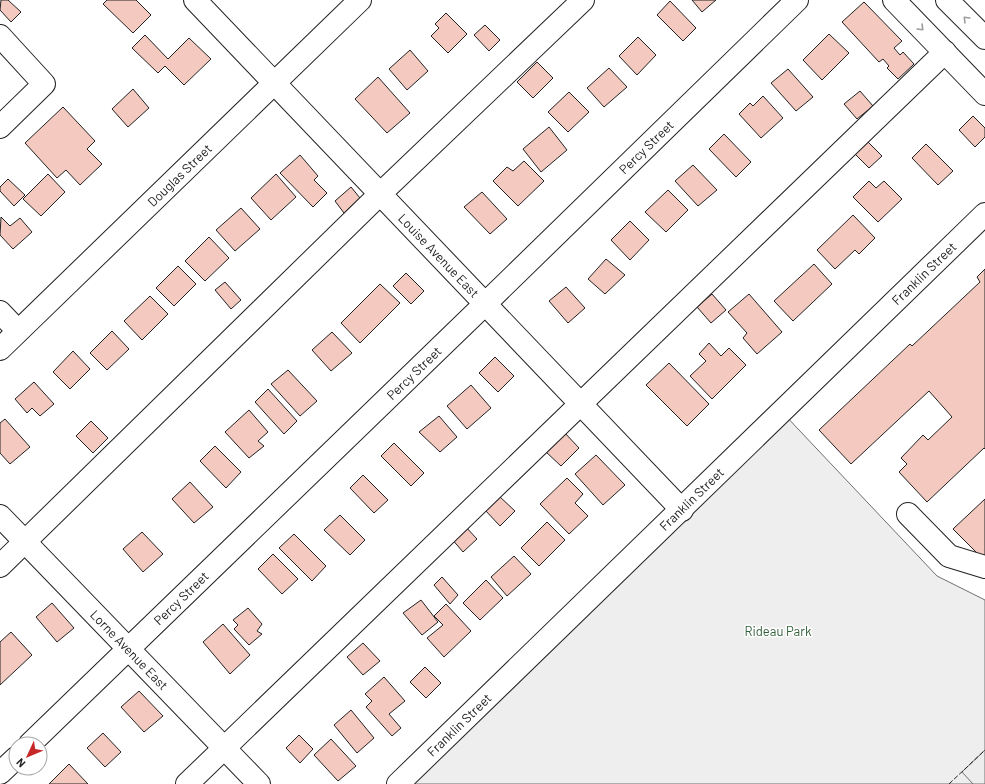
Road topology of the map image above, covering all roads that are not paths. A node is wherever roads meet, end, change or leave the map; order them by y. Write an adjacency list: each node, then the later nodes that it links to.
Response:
1 (195, 0): 10 (street, Louise Avenue East)
2 (360, 0): 10 (street, Douglas Street)
3 (583, 0): 13 (street)
4 (797, 0): 15 (street, Percy Street)
5 (894, 0): 9 (street, one-way to 9)
6 (947, 0): 8 (street, one-way to 6)
7 (0, 36): 12 (street)
8 (985, 38)
9 (945, 52): 11 (street); 19 (street)
10 (274, 83): 13 (street, Louise Avenue East); 17 (street, Douglas Street)
11 (985, 94)
12 (0, 127)
13 (380, 194): 15 (street, Louise Avenue East); 23 (street)
14 (985, 214): 20 (street, Franklin Street)
15 (485, 304): 19 (street, Louise Avenue East); 26 (street, Percy Street)
16 (0, 312): 17 (street)
17 (18, 331): 18 (street, Douglas Street)
18 (0, 350)
19 (580, 404): 20 (street, Louise Avenue East); 28 (street)
20 (682, 510): 33 (street, Franklin Street)
21 (908, 514): 25 (street)
22 (0, 516): 23 (street, Lorne Avenue East)
23 (25, 542): 24 (street); 26 (street, Lorne Avenue East)
24 (0, 566)
25 (985, 567)
26 (129, 649): 27 (street, Percy Street); 28 (street, Lorne Avenue East)
27 (38, 736)
28 (224, 748): 31 (street); 32 (street, Lorne Avenue East)
29 (8, 766): 30 (street)
30 (0, 773)
31 (187, 784)
32 (260, 784)
33 (398, 784)

